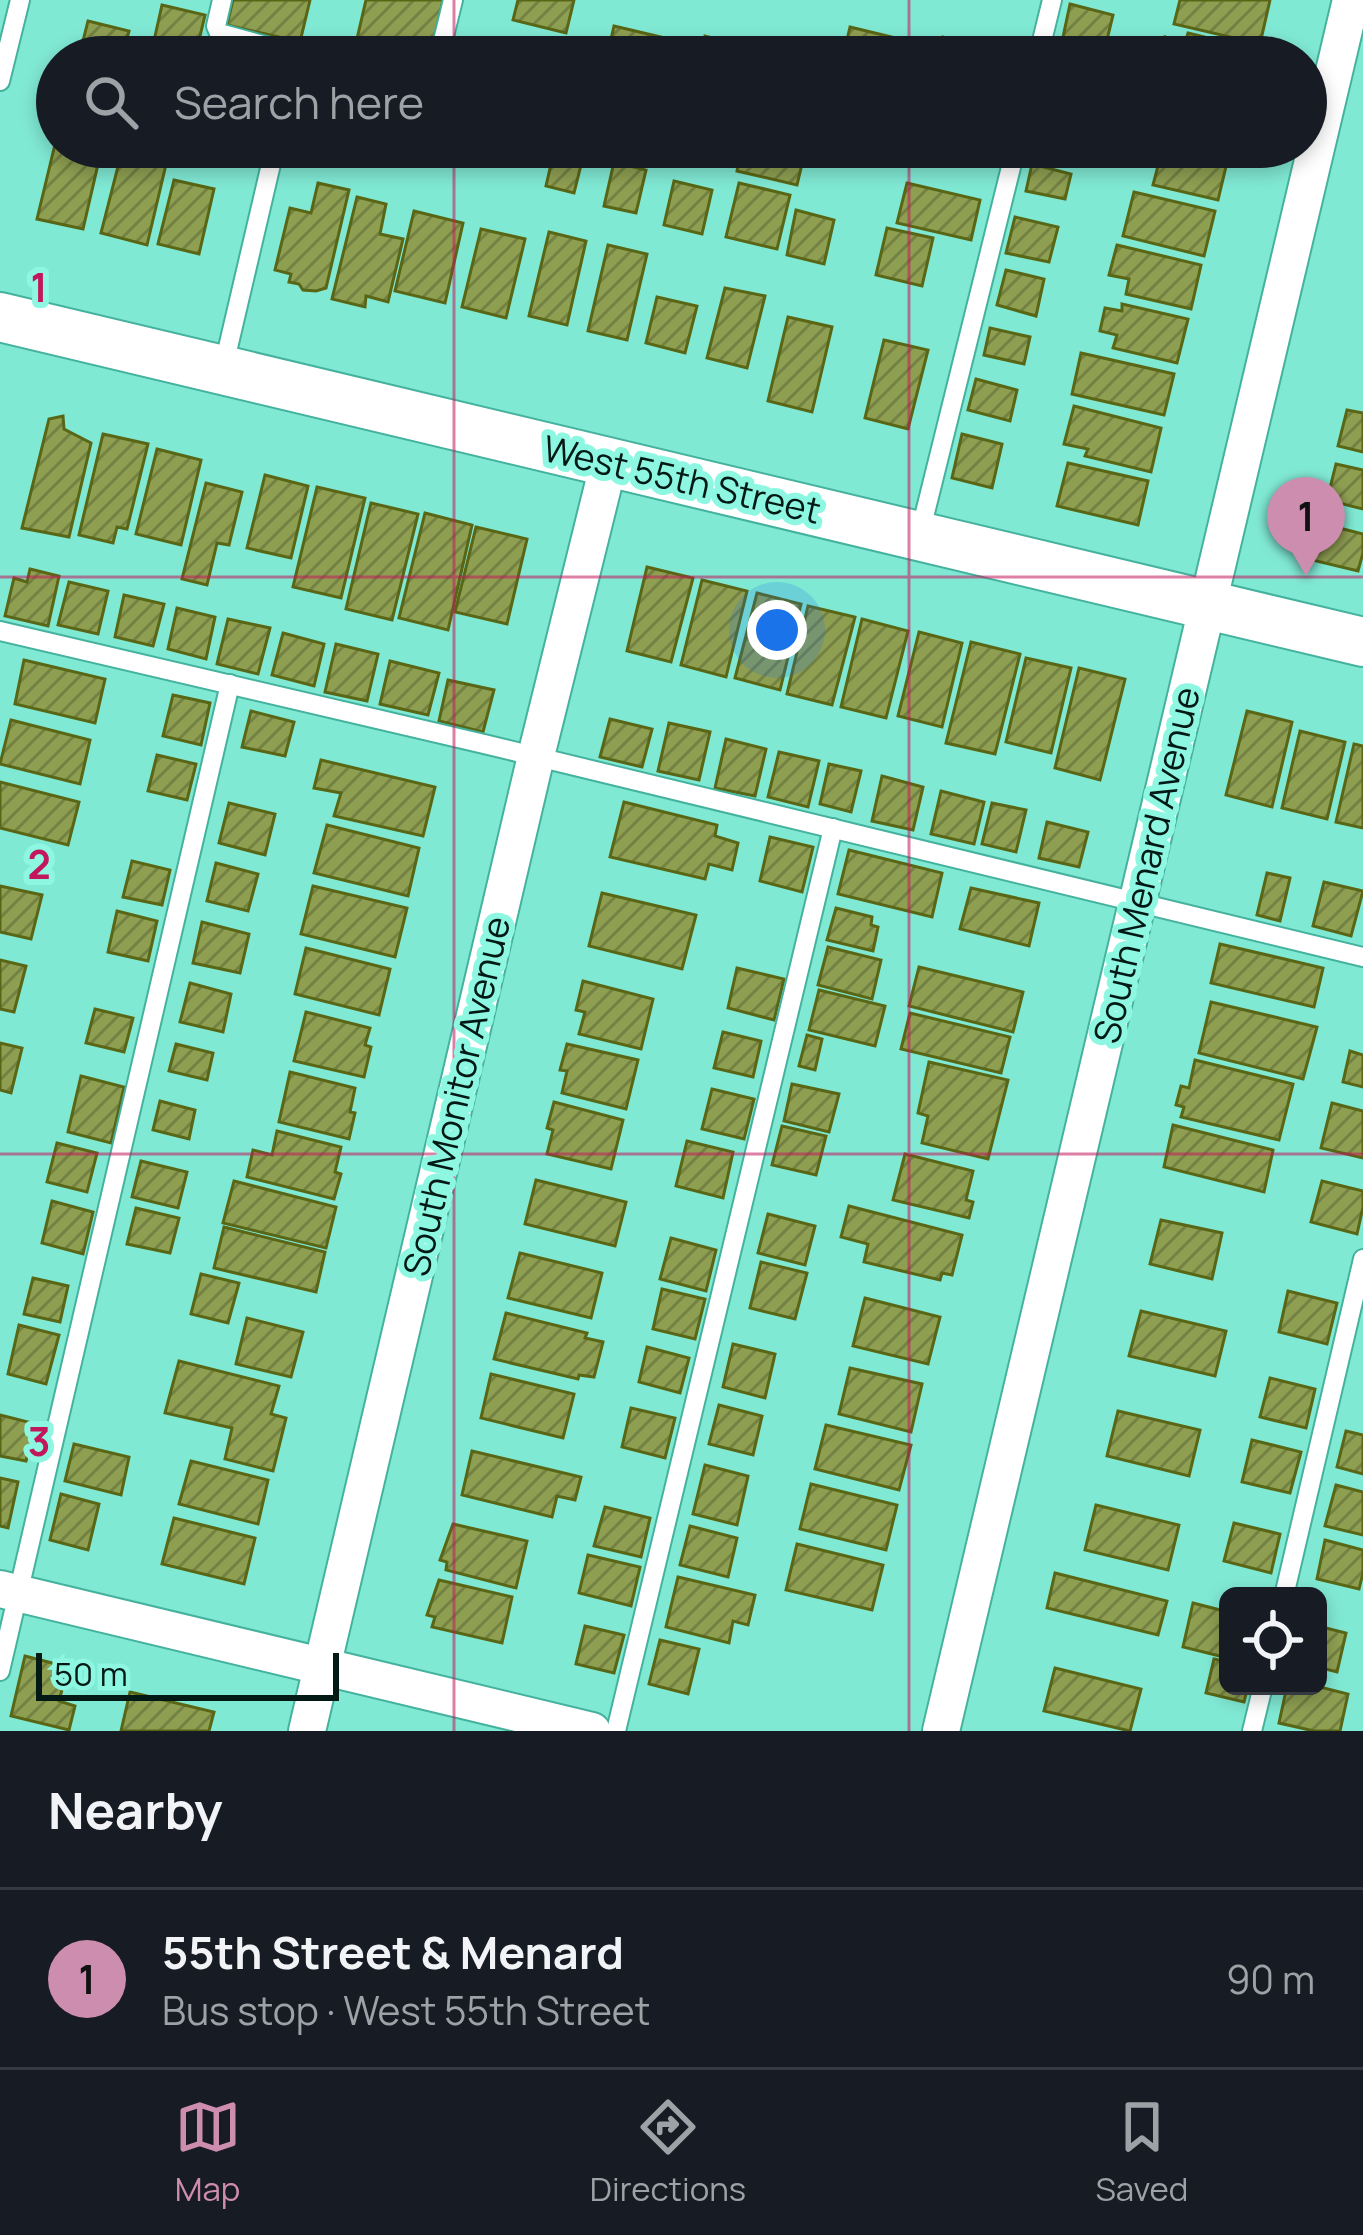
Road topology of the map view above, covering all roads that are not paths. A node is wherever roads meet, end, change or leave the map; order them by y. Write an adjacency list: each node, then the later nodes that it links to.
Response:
1 (20, 0): 9 (lane)
2 (222, 0): 6 (lane)
3 (453, 0): 7 (lane)
4 (1052, 0): 8 (lane)
5 (1352, 0): 10 (street, South Menard Avenue)
6 (229, 36)
7 (444, 36)
8 (1043, 36)
9 (0, 81)
10 (1327, 105)
11 (269, 168): 15 (lane)
12 (1011, 168): 17 (lane)
13 (1312, 168): 18 (street, South Menard Avenue)
14 (3, 329): 15 (main road, West 55th Street)
15 (223, 369): 16 (main road, West 55th Street)
16 (609, 461): 17 (main road, West 55th Street); 22 (street, South Monitor Avenue)
17 (920, 536): 18 (main road, West 55th Street)
18 (1208, 604): 20 (main road, West 55th Street); 24 (street, South Menard Avenue)
19 (0, 631): 21 (lane)
20 (1363, 642)
21 (230, 684): 22 (lane); 28 (lane)
22 (536, 756): 23 (lane); 29 (street, South Monitor Avenue)
23 (833, 828): 24 (lane); 34 (lane)
24 (1138, 902): 25 (lane); 35 (street, South Menard Avenue)
25 (1363, 957)
26 (1363, 1259): 27 (lane)
27 (1286, 1587)
28 (9, 1591): 29 (street); 30 (lane)
29 (322, 1666): 32 (street, South Monitor Avenue); 33 (street)
30 (0, 1671)
31 (1261, 1695): 36 (lane)
32 (307, 1731)
33 (592, 1731)
34 (616, 1731)
35 (941, 1731)
36 (1252, 1731)

